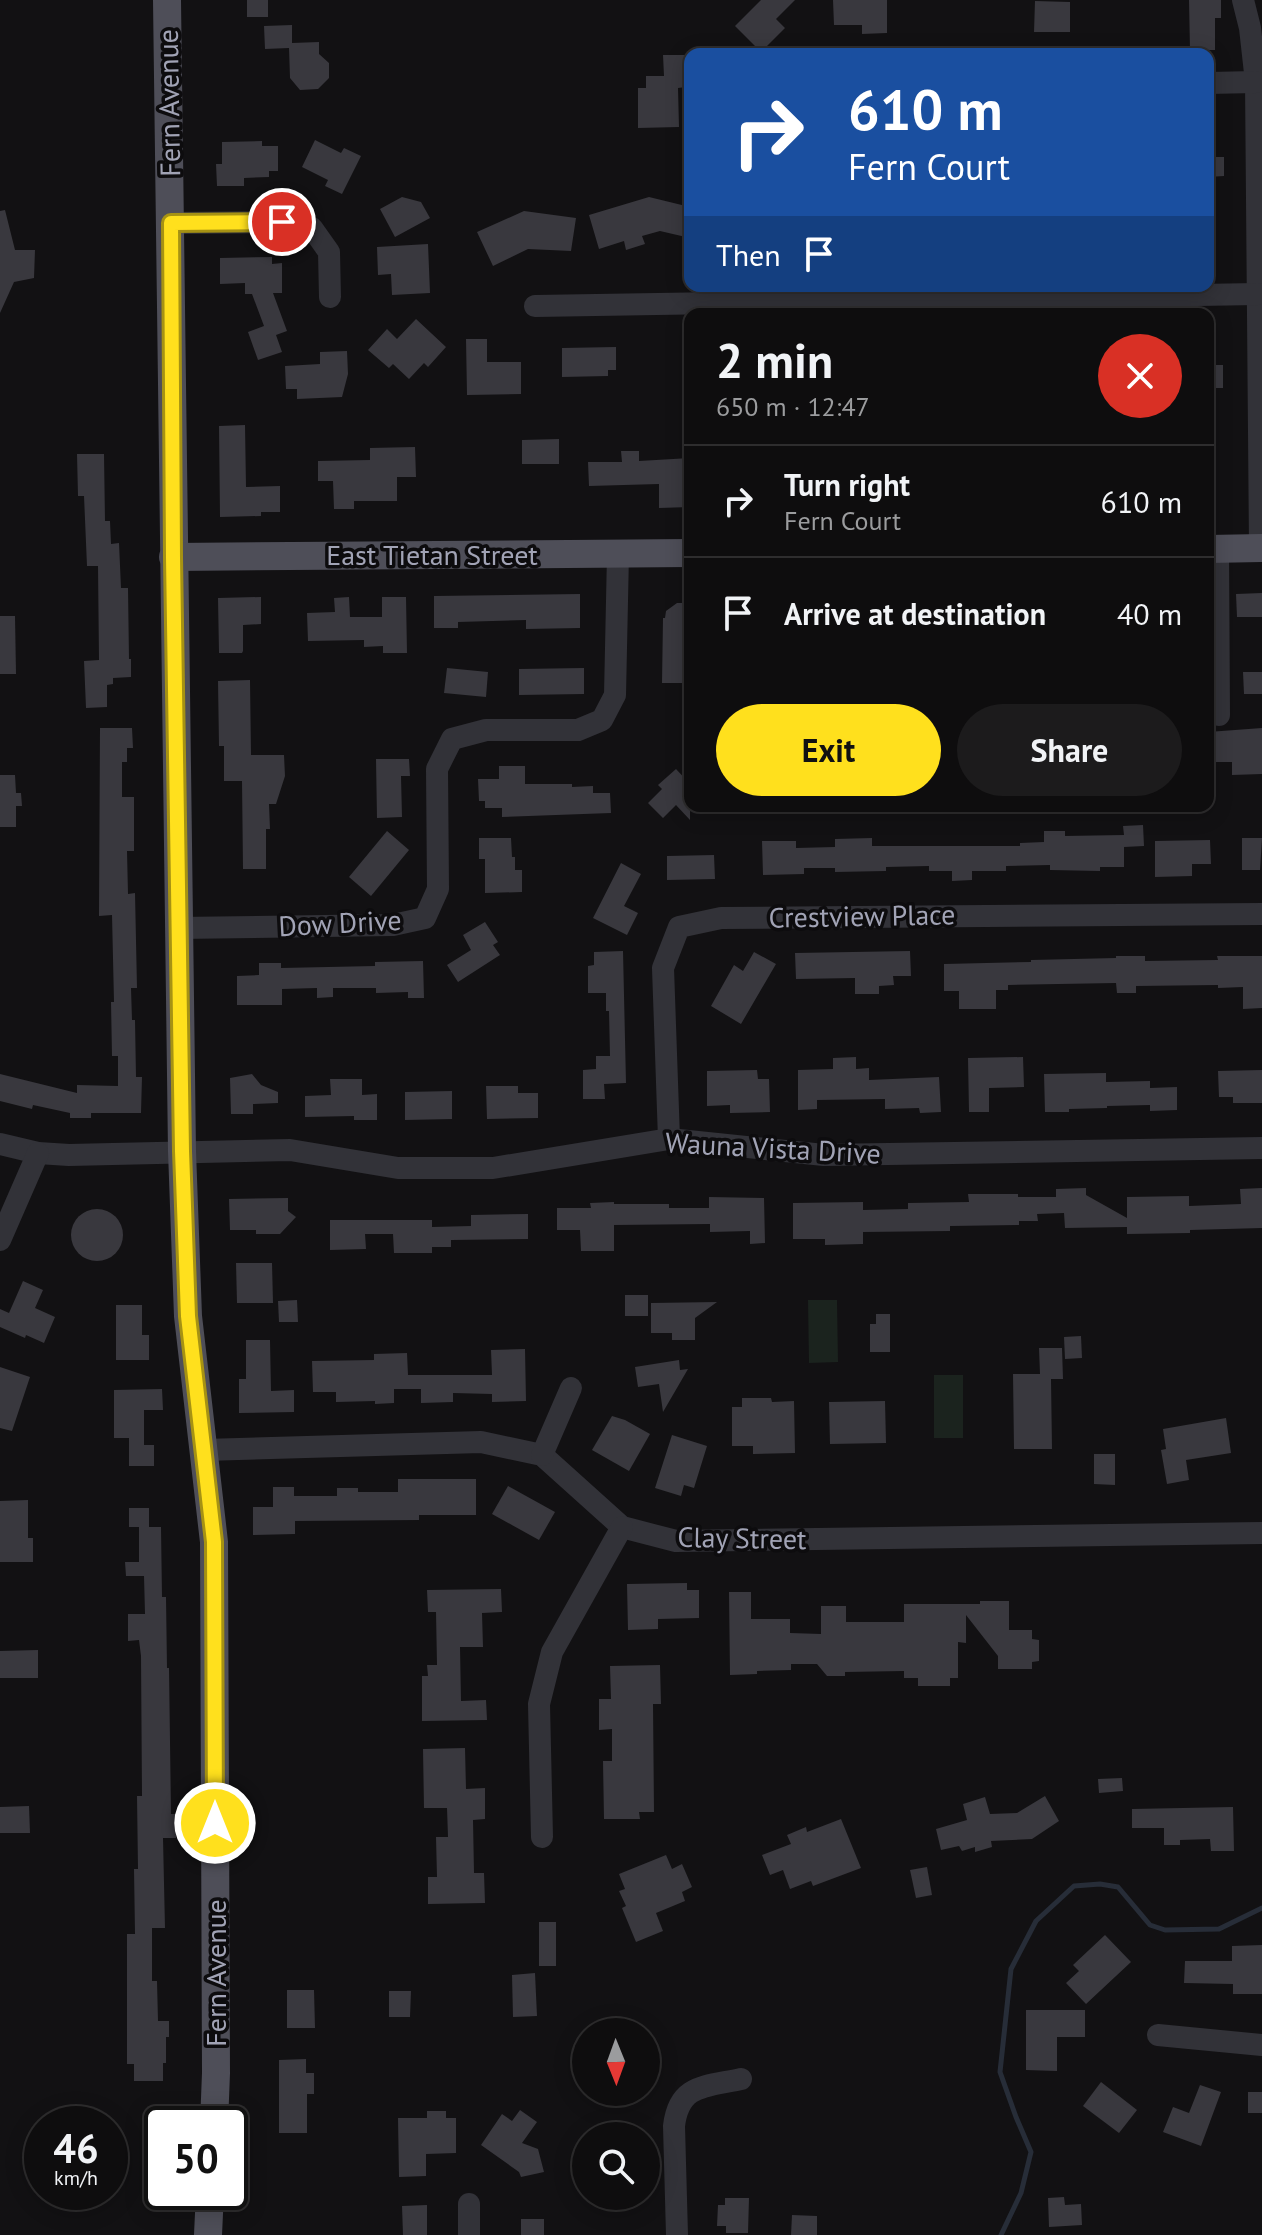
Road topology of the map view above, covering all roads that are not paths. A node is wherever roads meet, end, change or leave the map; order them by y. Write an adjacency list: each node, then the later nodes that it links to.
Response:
1 (167, 0): 5 (main road, Fern Avenue)
2 (1243, 0): 3 (street)
3 (1256, 82): 4 (street); 7 (street)
4 (1214, 83)
5 (171, 223): 8 (street); 14 (main road, Fern Avenue)
6 (826, 294): 7 (street); 9 (street)
7 (1258, 294): 10 (street)
8 (330, 297)
9 (535, 306)
10 (1261, 548): 11 (main road)
11 (1214, 549)
12 (684, 553): 13 (main road, East Tietan Street)
13 (618, 554): 14 (main road, East Tietan Street); 18 (street, Dow Drive)
14 (173, 557): 18 (main road, Fern Avenue)
15 (1214, 577): 16 (street)
16 (1219, 715)
17 (1262, 914): 19 (street, Crestview Place)
18 (178, 928): 22 (main road, Fern Avenue)
19 (669, 1139): 21 (street, Wauna Vista Drive); 22 (street, Wauna Vista Drive)
20 (0, 1144): 23 (street, Wauna Vista Drive)
21 (1262, 1148)
22 (182, 1151): 23 (street, Wauna Vista Drive); 26 (main road, Fern Avenue)
23 (38, 1153): 24 (street)
24 (0, 1240)
25 (571, 1388): 27 (street)
26 (204, 1450): 27 (street, Clay Street); 34 (main road, Fern Avenue)
27 (542, 1455): 28 (street, Clay Street)
28 (622, 1527): 29 (street, Clay Street); 30 (street)
29 (1262, 1533)
30 (542, 1837)
31 (1158, 2035): 32 (street)
32 (1262, 2045)
33 (741, 2079): 39 (street)
34 (215, 2106)
35 (469, 2204): 38 (street)
36 (209, 2210): 37 (main road)
37 (208, 2235)
38 (469, 2235)
39 (677, 2235)

